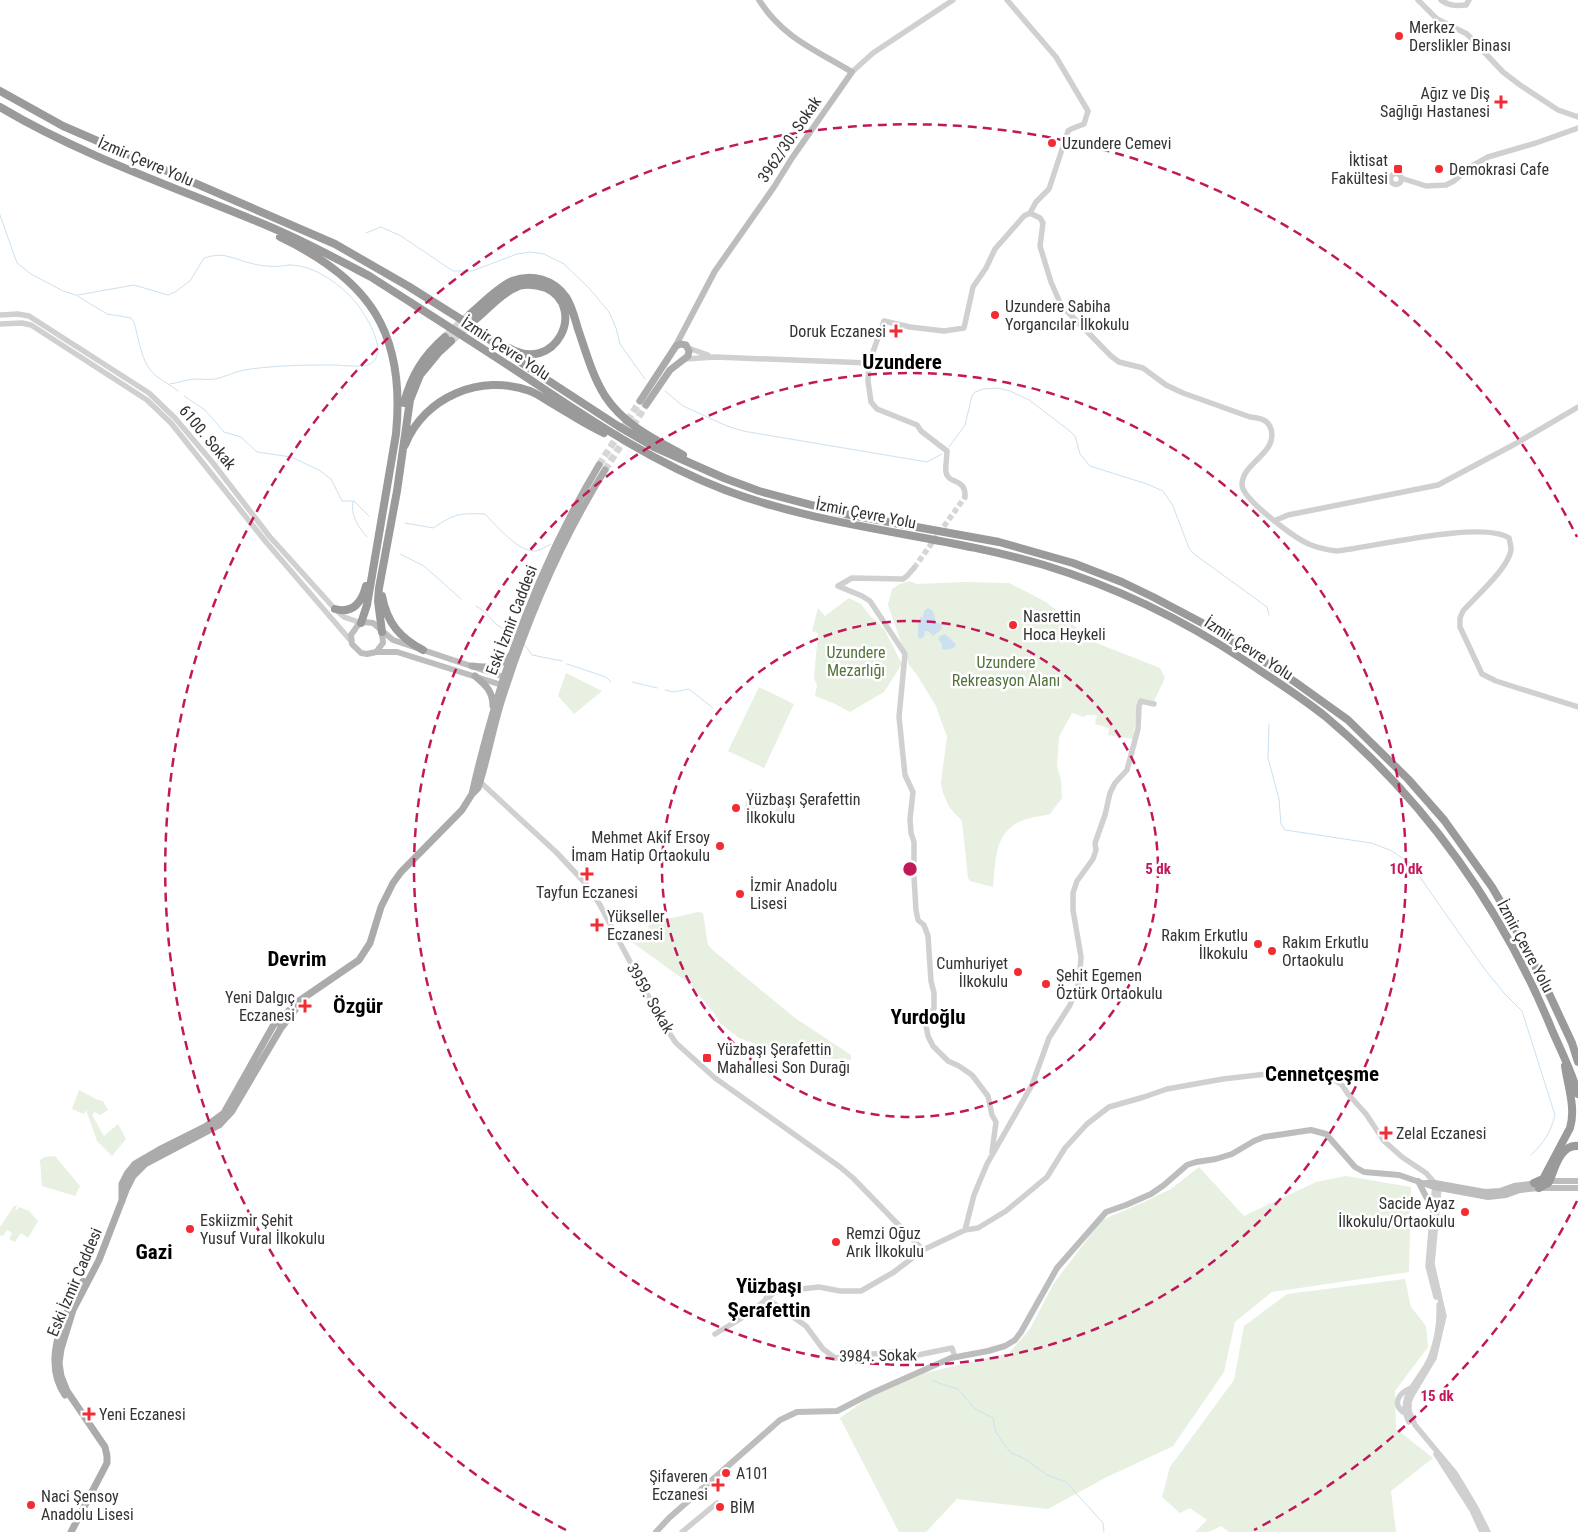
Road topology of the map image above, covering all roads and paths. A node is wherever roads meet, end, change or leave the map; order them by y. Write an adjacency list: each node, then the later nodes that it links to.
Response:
1 (758, 0): 7 (main road)
2 (953, 0): 7 (street, 3962/30. Sokak)
3 (1007, 0): 14 (street)
4 (1418, 0): 10 (street)
5 (1441, 0): 6 (street)
6 (1469, 0)
7 (852, 72): 18 (main road, 3962/30. Sokak)
8 (0, 89): 16 (highway, İzmir Çevre Yolu)
9 (0, 107): 13 (highway, İzmir Çevre Yolu)
10 (1578, 117)
11 (1578, 128): 12 (street)
12 (1401, 180)
13 (204, 200): 27 (highway); 28 (highway, İzmir Çevre Yolu)
14 (1030, 213): 23 (street); 33 (street)
15 (0, 316): 24 (street, 6100. Sokak)
16 (462, 320): 29 (highway, İzmir Çevre Yolu); 29 (highway)
17 (0, 324): 25 (street, 6100. Sokak)
18 (684, 327): 19 (main road, 3962/30. Sokak); 20 (main road)
19 (674, 348): 20 (main road); 22 (main road); 22 (main road)
20 (688, 348): 21 (street); 22 (main road)
21 (715, 357): 22 (street); 23 (street)
22 (685, 359)
23 (869, 363): 31 (street)
24 (141, 388): 25 (street); 32 (street, 6100. Sokak)
25 (137, 393): 32 (street, 6100. Sokak)
26 (1578, 407): 33 (street)
27 (396, 434): 30 (highway); 35 (highway)
28 (633, 446): 30 (highway); 53 (highway, İzmir Çevre Yolu)
29 (696, 466): 51 (highway, İzmir Çevre Yolu)
30 (399, 472): 36 (highway)
31 (965, 497)
32 (246, 512): 37 (street, 6100. Sokak); 40 (street, 6100. Sokak)
33 (1274, 521): 48 (street)
34 (914, 568): 57 (street)
35 (373, 571): 37 (highway); 38 (highway)
36 (381, 580): 39 (highway); 41 (highway)
37 (335, 610): 38 (street, 6100. Sokak)
38 (361, 623): 39 (main road, 6100. Sokak); 40 (main road)
39 (382, 632): 41 (main road, 6100. Sokak); 42 (main road)
40 (351, 641): 42 (main road, 6100. Sokak)
41 (423, 650): 44 (main road, 6100. Sokak)
42 (376, 652): 45 (main road, 6100. Sokak)
43 (510, 655): 44 (main road); 46 (main road, Eski İzmir Caddesi); 46 (main road, Eski İzmir Caddesi)
44 (472, 666): 46 (main road, 6100. Sokak)
45 (475, 676): 46 (main road, 6100. Sokak); 49 (main road)
46 (505, 682): 49 (main road, Eski İzmir Caddesi); 50 (main road, Eski İzmir Caddesi)
47 (1154, 704): 57 (street)
48 (1578, 707)
49 (493, 712): 50 (main road, Eski İzmir Caddesi)
50 (478, 780): 66 (street, 3959. Sokak); 73 (main road, Eski İzmir Caddesi)
51 (1572, 1043): 52 (highway); 54 (highway, İzmir Çevre Yolu)
52 (1578, 1056)
53 (1564, 1059): 55 (highway, İzmir Çevre Yolu); 58 (highway)
54 (1578, 1062)
55 (1578, 1094)
56 (1578, 1146): 58 (highway)
57 (992, 1152): 65 (street)
58 (1550, 1181): 59 (main road); 62 (main road); 62 (highway); 63 (main road)
59 (1578, 1181)
60 (1421, 1182): 61 (main road); 64 (main road); 69 (main road)
61 (1436, 1186): 62 (main road); 64 (street); 65 (street); 70 (street)
62 (1536, 1186)
63 (1578, 1188)
64 (1432, 1208): 71 (street)
65 (965, 1230): 66 (street)
66 (923, 1250): 67 (street)
67 (766, 1298): 68 (street); 69 (street, 3984. Sokak)
68 (715, 1334)
69 (955, 1357): 74 (main road)
70 (1410, 1402): 71 (street); 77 (street)
71 (1405, 1412): 76 (street)
72 (717, 1503): 75 (street)
73 (71, 1532)
74 (656, 1532)
75 (682, 1532)
76 (1482, 1532)
77 (1488, 1532)

